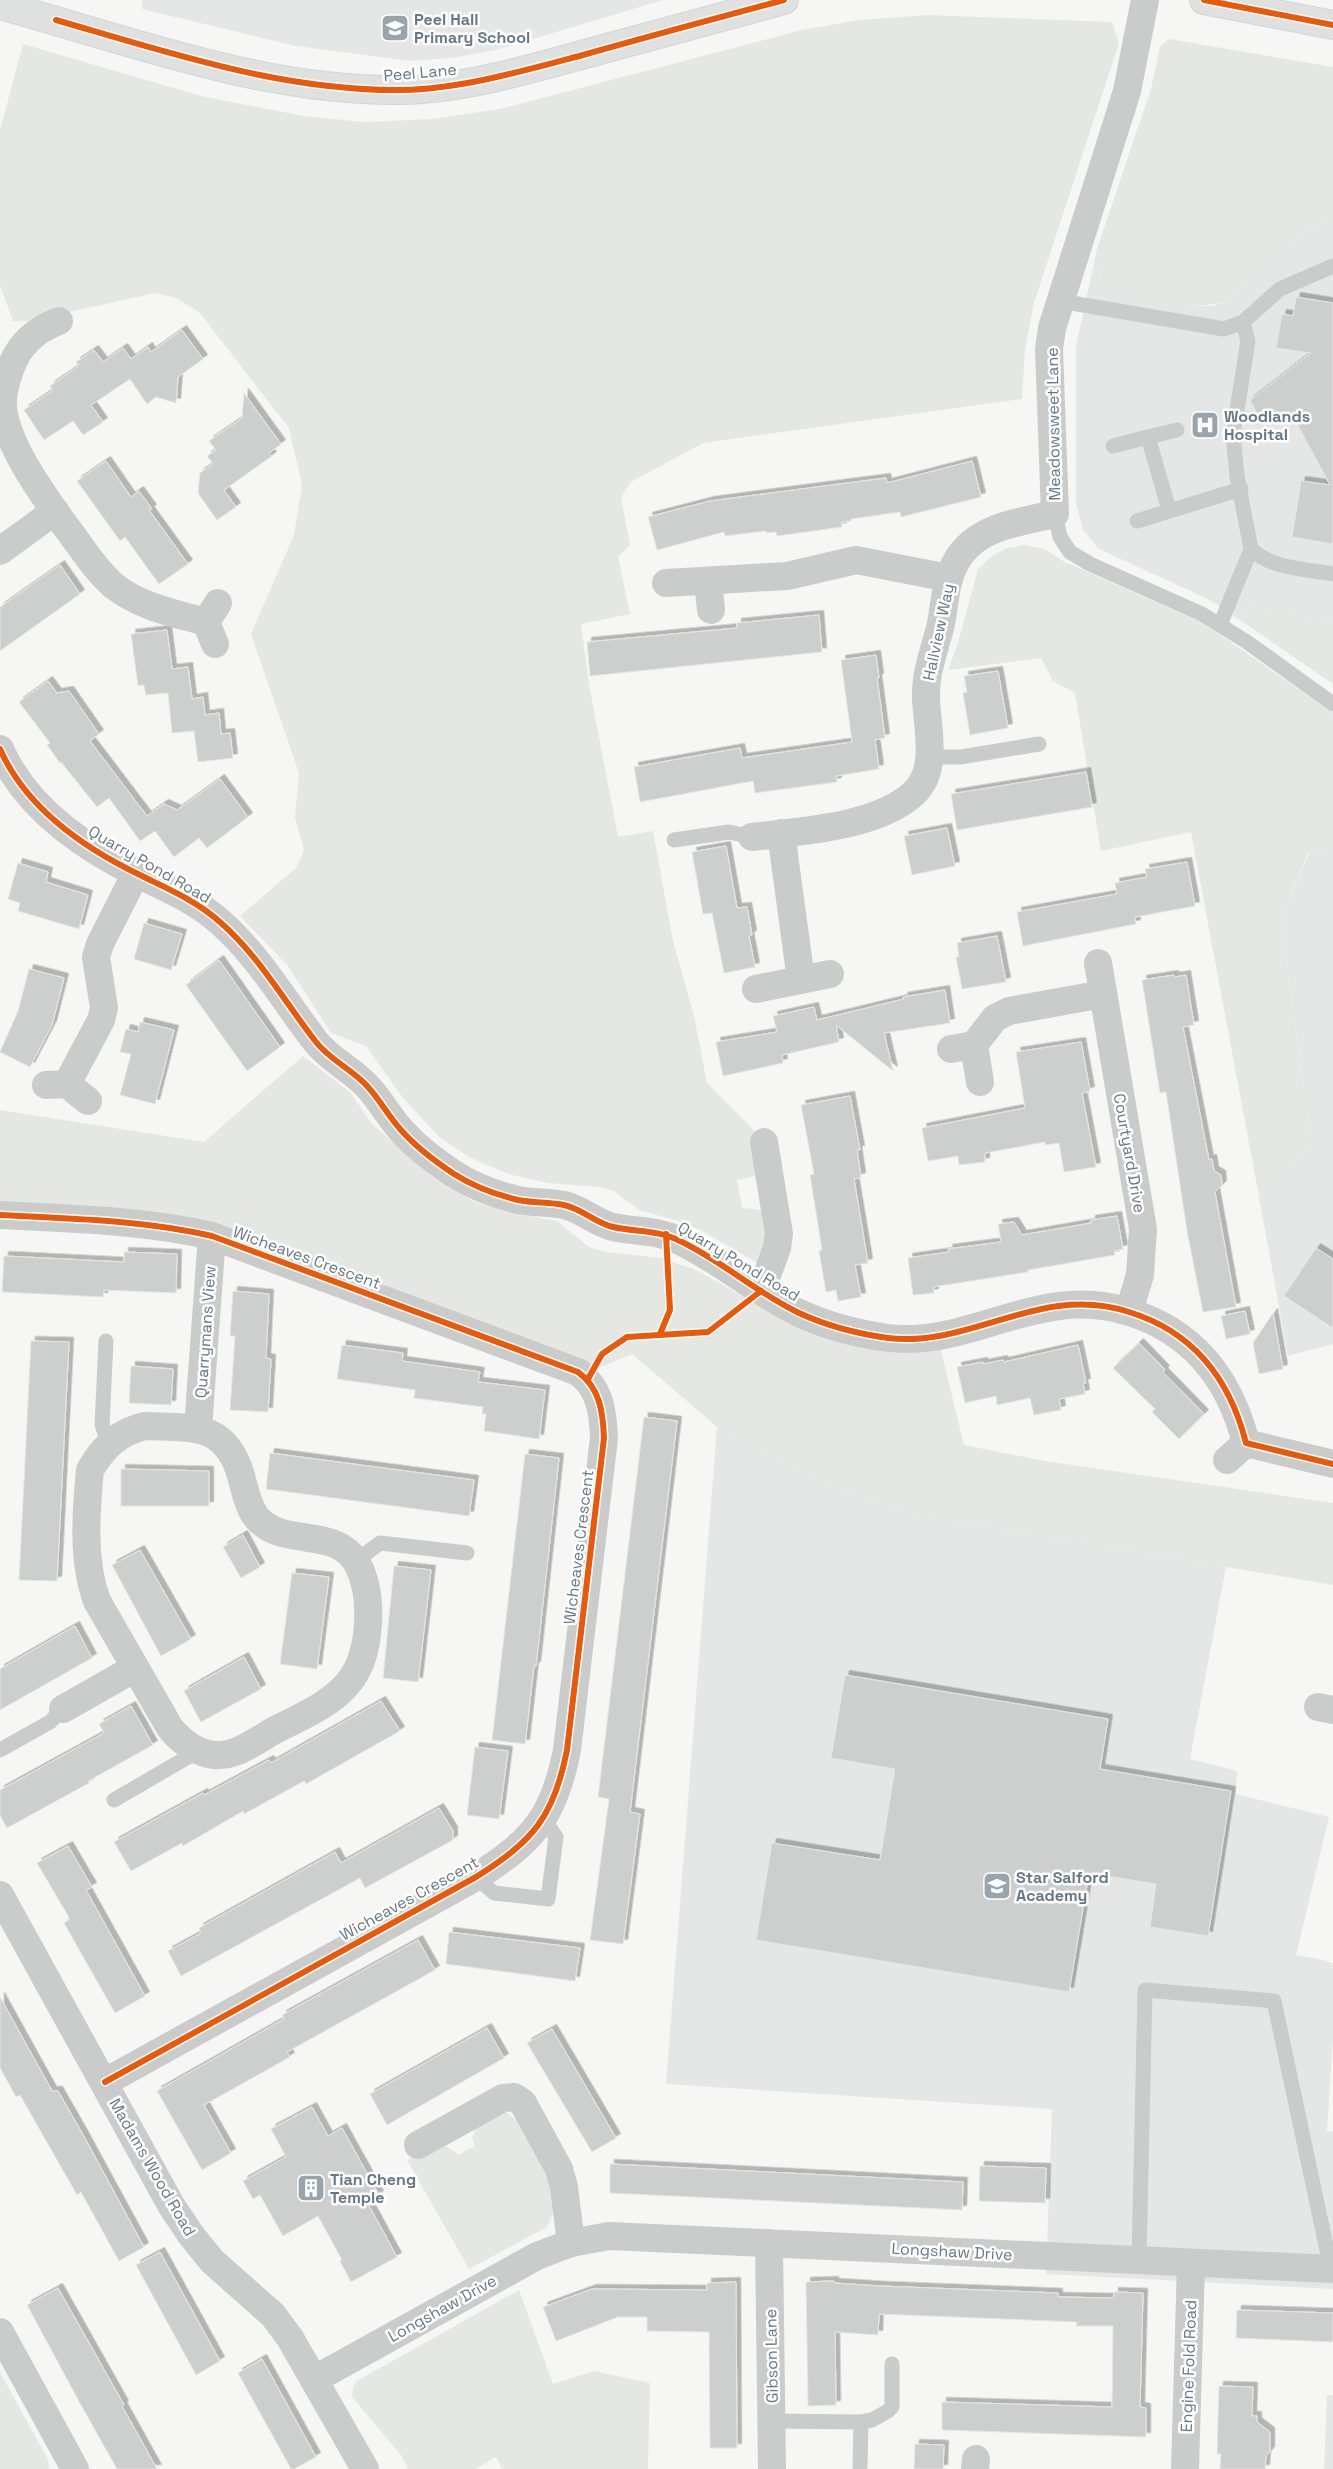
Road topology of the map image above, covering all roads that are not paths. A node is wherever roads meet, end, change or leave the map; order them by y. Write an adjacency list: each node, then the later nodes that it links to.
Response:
1 (784, 0): 4 (main road, Peel Lane)
2 (1145, 0): 8 (street, Meadowsweet Lane)
3 (1221, 1): 5 (main road)
4 (0, 5)
5 (1269, 6): 6 (main road)
6 (1333, 25)
7 (1333, 266): 10 (lane)
8 (1060, 301): 10 (lane); 17 (street, Meadowsweet Lane)
9 (59, 321): 16 (street)
10 (1243, 322): 14 (lane)
11 (1177, 430): 12 (lane)
12 (1148, 437): 13 (lane); 15 (lane)
13 (1112, 446)
14 (1241, 489): 15 (lane); 19 (lane)
15 (1169, 510): 18 (lane)
16 (55, 511): 20 (street); 26 (street)
17 (1055, 514): 22 (street, Hallview Way); 27 (lane, Meadowsweet Lane)
18 (1137, 521)
19 (1251, 549): 21 (lane); 27 (lane)
20 (0, 551)
21 (1333, 574)
22 (949, 578): 23 (street); 30 (street, Hallview Way)
23 (708, 580): 24 (street); 25 (street)
24 (666, 583)
25 (711, 610)
26 (213, 623)
27 (1220, 625): 28 (lane, Meadowsweet Lane)
28 (1333, 704)
29 (1039, 744): 30 (lane)
30 (930, 757): 32 (street, Hallview Way)
31 (3, 764): 35 (street, Quarry Pond Road)
32 (781, 833): 33 (street, Hallview Way); 38 (street)
33 (752, 837): 34 (lane)
34 (674, 840)
35 (136, 873): 42 (street); 46 (street, Quarry Pond Road)
36 (1098, 963): 40 (street, Courtyard Drive)
37 (830, 974): 38 (street)
38 (801, 980): 39 (street)
39 (756, 989)
40 (1103, 994): 41 (street); 47 (street, Courtyard Drive)
41 (980, 1082)
42 (88, 1101)
43 (764, 1142): 46 (street)
44 (0, 1215): 45 (street, Wicheaves Crescent)
45 (212, 1236): 49 (street, Quarrymans View); 59 (street, Wicheaves Crescent)
46 (761, 1291): 47 (street, Quarry Pond Road)
47 (1129, 1311): 51 (street, Quarry Pond Road)
48 (106, 1340): 50 (lane)
49 (198, 1428): 50 (street); 53 (street)
50 (110, 1444): 54 (street)
51 (1333, 1464)
52 (467, 1553): 53 (lane)
53 (356, 1561): 57 (street)
54 (135, 1668): 55 (street); 57 (street)
55 (63, 1709): 56 (lane)
56 (0, 1750)
57 (200, 1750): 58 (lane)
58 (114, 1800)
59 (543, 1818): 60 (street, Wicheaves Crescent); 60 (lane)
60 (476, 1877): 62 (street, Wicheaves Crescent)
61 (0, 1895): 62 (street, Madams Wood Road)
62 (105, 2082): 71 (street, Madams Wood Road)
63 (418, 2145): 64 (street)
64 (571, 2243): 65 (street, Longshaw Drive); 71 (street, Longshaw Drive)
65 (769, 2243): 66 (street, Longshaw Drive); 72 (street, Gibson Lane)
66 (1138, 2260): 67 (street, Longshaw Drive); 68 (lane)
67 (1191, 2263): 68 (street, Longshaw Drive); 78 (street, Engine Fold Road)
68 (1332, 2269)
69 (0, 2332): 74 (street)
70 (892, 2364): 73 (lane)
71 (315, 2378): 75 (street, Madams Wood Road)
72 (772, 2421): 73 (lane); 76 (street, Gibson Lane)
73 (861, 2422): 77 (lane)
74 (75, 2469)
75 (365, 2469)
76 (772, 2469)
77 (860, 2469)
78 (1185, 2469)

